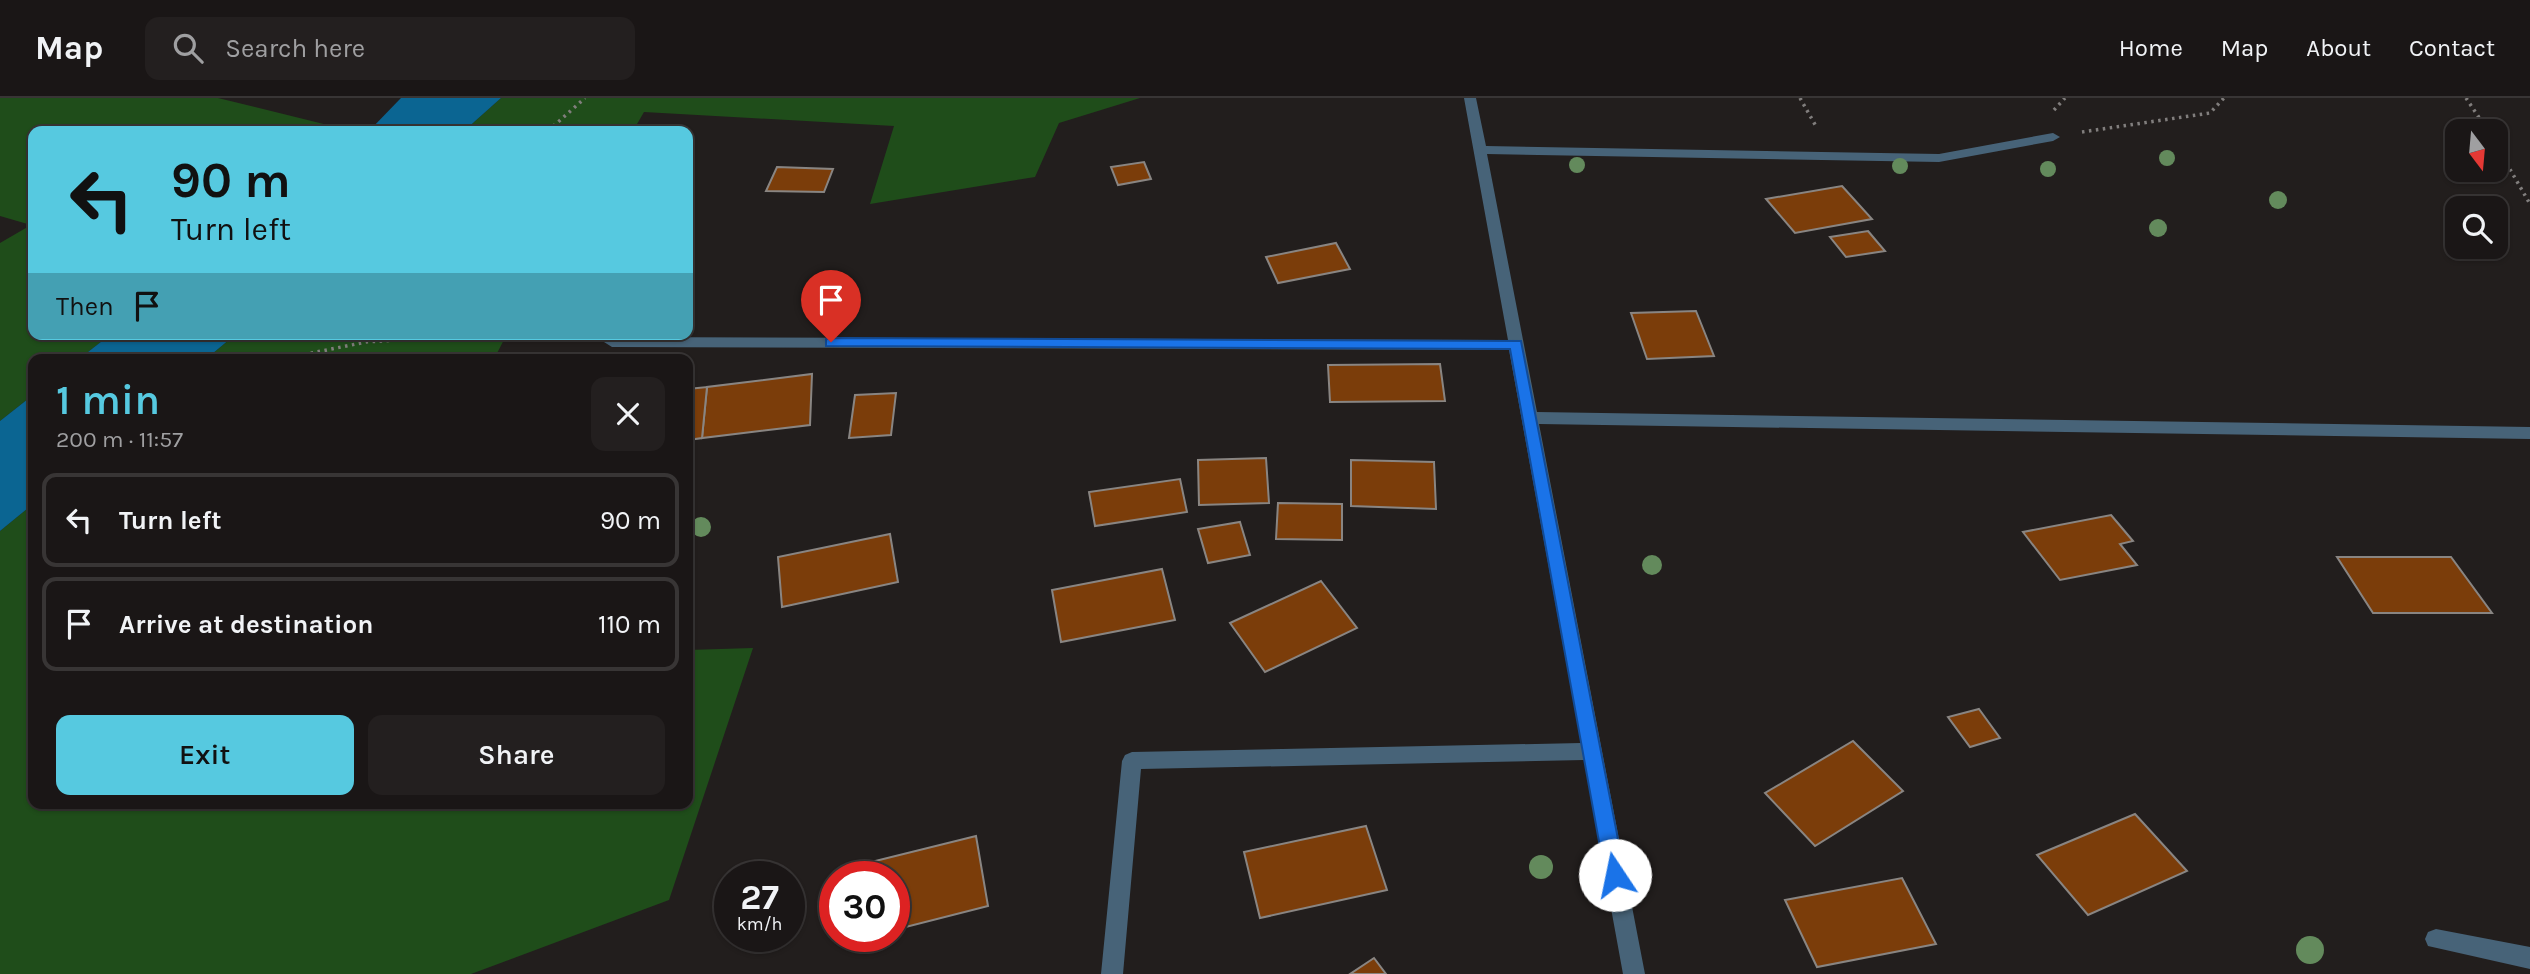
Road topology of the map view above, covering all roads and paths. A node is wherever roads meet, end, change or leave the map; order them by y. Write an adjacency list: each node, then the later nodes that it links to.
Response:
1 (585, 98): 6 (path)
2 (1470, 98): 8 (street)
3 (2224, 98): 7 (path)
4 (2466, 98): 5 (path)
5 (2480, 119)
6 (554, 126)
7 (2053, 137): 8 (street)
8 (1479, 150): 14 (street)
9 (2508, 166): 10 (path)
10 (2530, 204)
11 (398, 340): 15 (path)
12 (588, 340): 13 (path)
13 (612, 342): 14 (street)
14 (1516, 345): 16 (street)
15 (307, 354)
16 (1530, 418): 17 (street); 18 (street)
17 (2530, 433)
18 (1592, 751): 21 (street); 22 (street)
19 (2436, 939): 20 (street)
20 (2530, 958)
21 (1112, 974)
22 (1634, 974)

